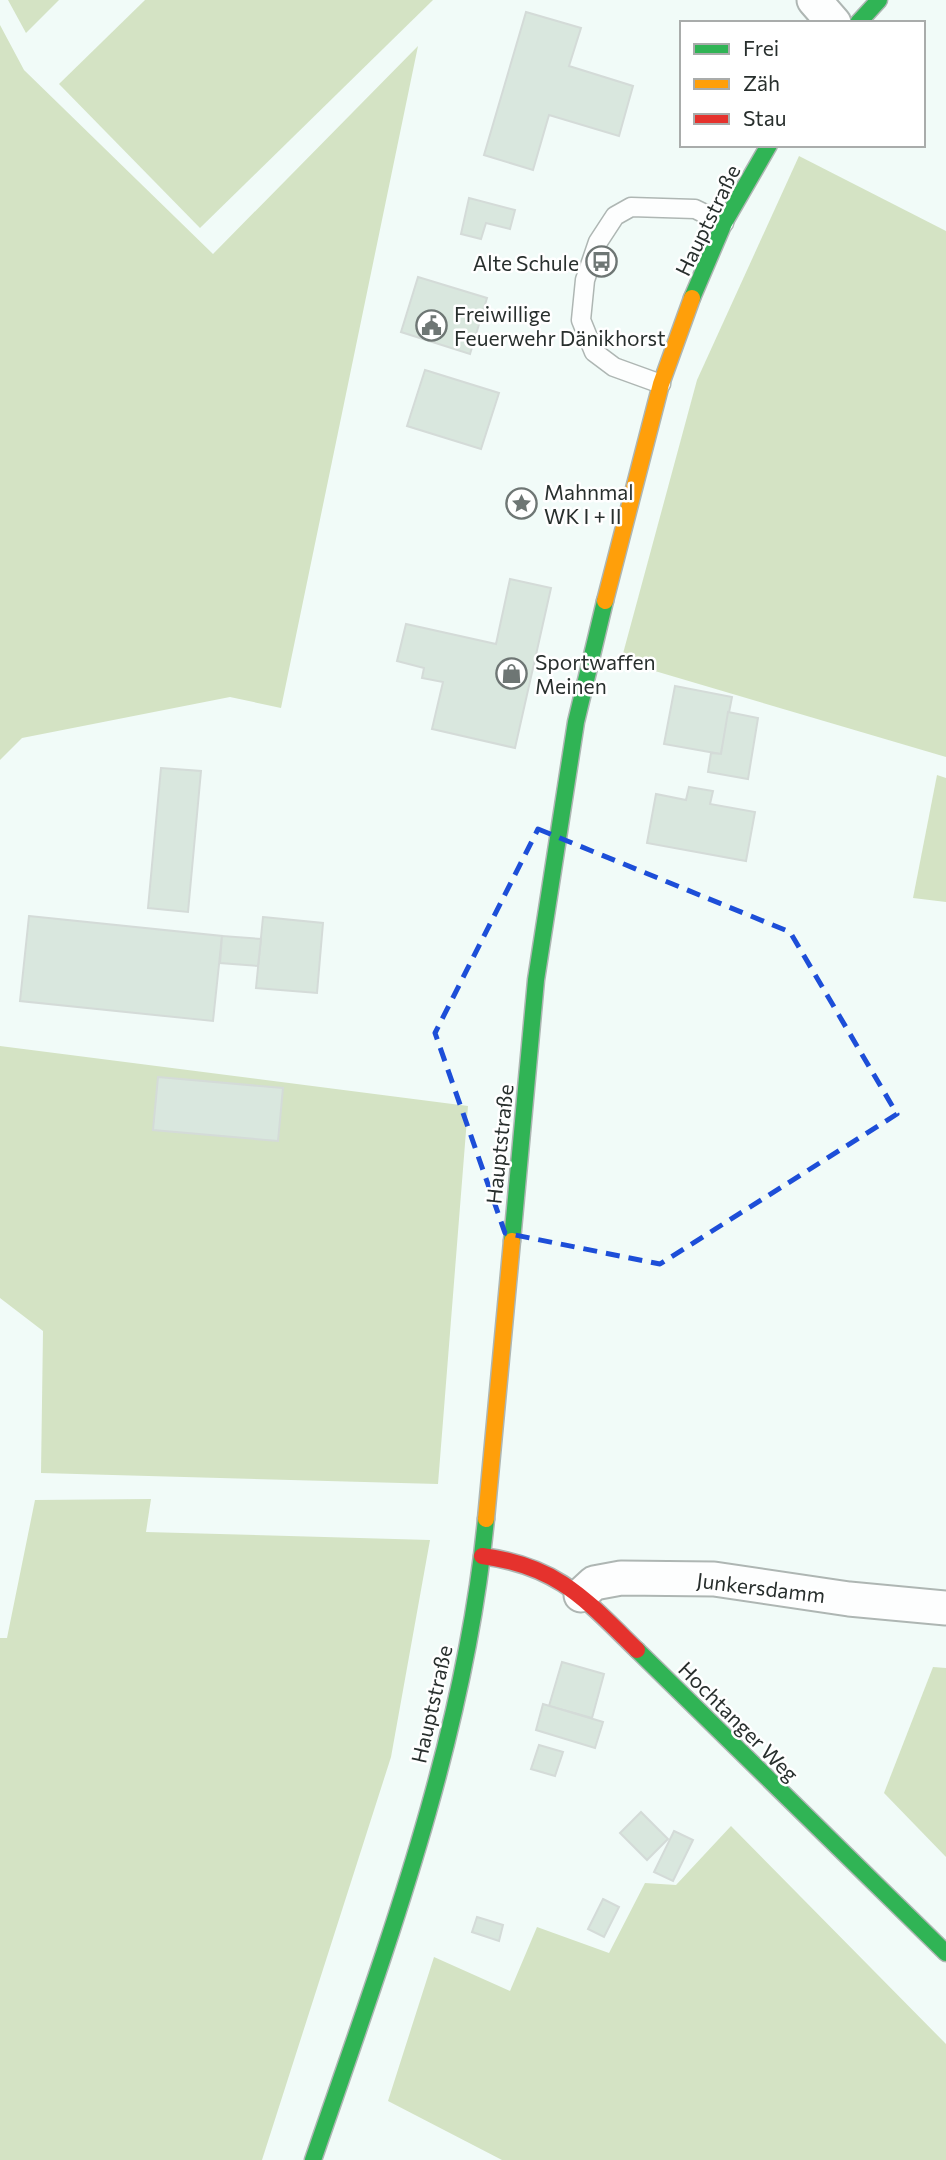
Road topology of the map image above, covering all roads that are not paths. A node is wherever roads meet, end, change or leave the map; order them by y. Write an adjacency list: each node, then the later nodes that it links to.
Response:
1 (814, 0): 3 (street)
2 (879, 0): 4 (street)
3 (832, 21)
4 (860, 21)
5 (768, 147): 6 (street, Hauptstraße)
6 (724, 223): 7 (street, Hauptstraße); 7 (lane)
7 (662, 384): 8 (street, Hauptstraße)
8 (482, 1556): 9 (street, Hochtanger Weg); 12 (street, Hauptstraße)
9 (581, 1595): 10 (street, Junkersdamm); 11 (street, Hochtanger Weg)
10 (946, 1608)
11 (946, 1953)
12 (313, 2160)

